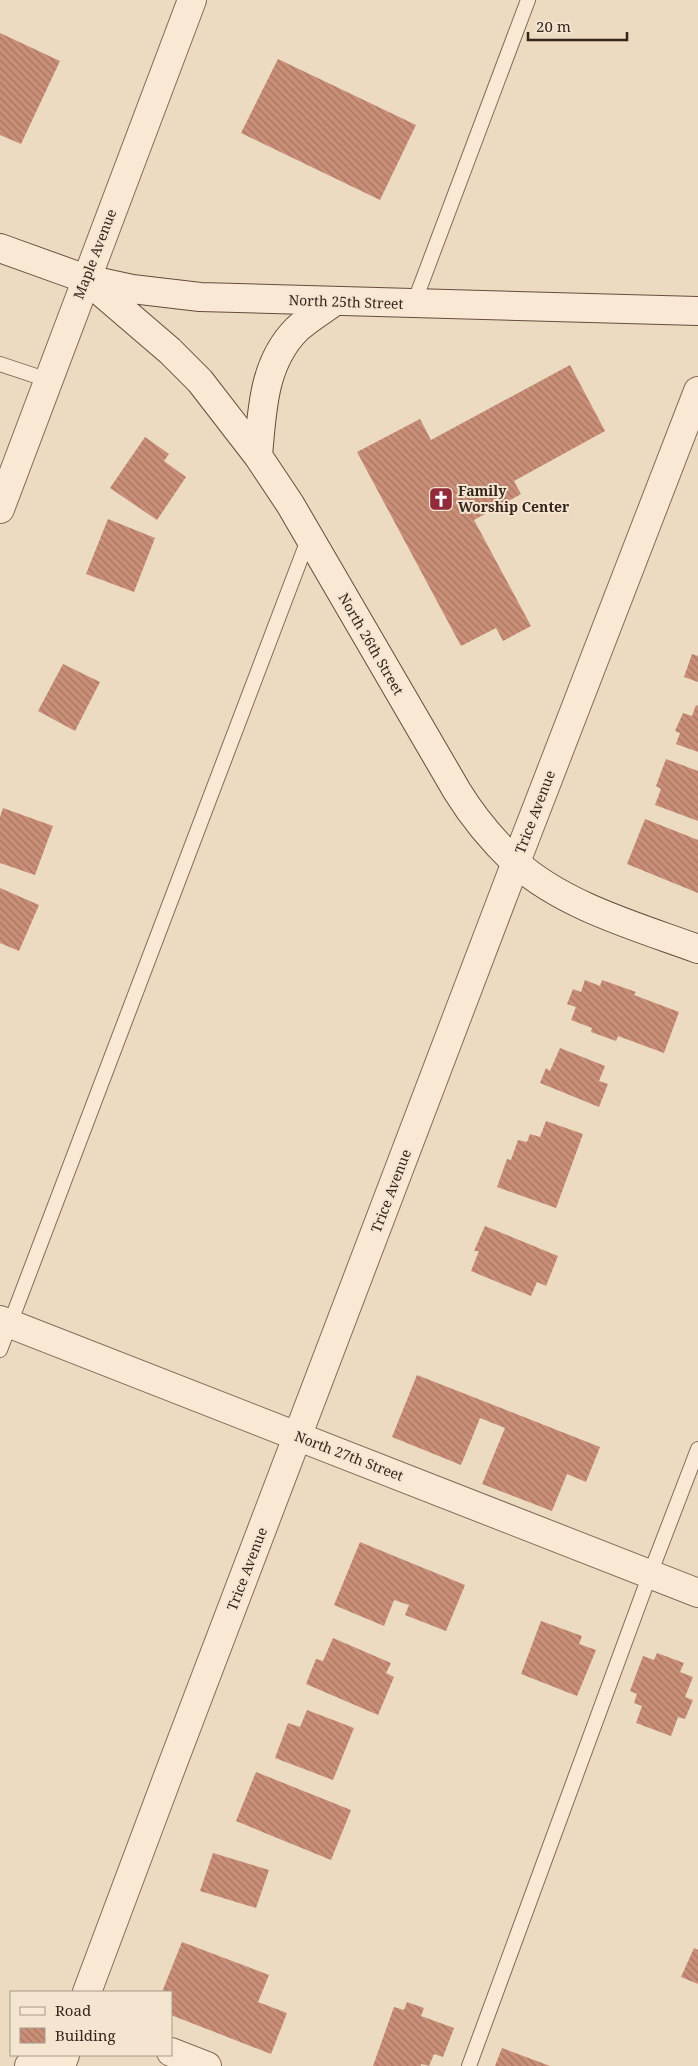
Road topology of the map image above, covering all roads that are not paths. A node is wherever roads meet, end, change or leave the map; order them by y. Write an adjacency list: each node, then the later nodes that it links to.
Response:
1 (192, 0): 4 (street, Maple Avenue)
2 (528, 0): 6 (lane)
3 (0, 248): 4 (street, North 25th Street)
4 (86, 279): 5 (street, North 25th Street); 9 (street, Maple Avenue); 11 (street, North 26th Street)
5 (335, 301): 6 (street, North 25th Street); 11 (street)
6 (414, 304): 7 (street, North 25th Street)
7 (698, 311)
8 (0, 364): 9 (lane)
9 (48, 380): 12 (street, Maple Avenue)
10 (698, 391): 14 (street, Trice Avenue)
11 (258, 456): 13 (street, North 26th Street)
12 (0, 509)
13 (309, 537): 14 (street, North 26th Street); 16 (lane)
14 (516, 862): 15 (street, North 26th Street); 18 (street, Trice Avenue)
15 (698, 950)
16 (5, 1322): 17 (lane); 18 (street, North 27th Street)
17 (0, 1350)
18 (298, 1436): 20 (street, North 27th Street); 22 (street, Trice Avenue)
19 (698, 1449): 20 (lane)
20 (650, 1574): 21 (street, North 27th Street); 27 (lane)
21 (698, 1593)
22 (88, 1991)
23 (172, 2052): 26 (street)
24 (41, 2056): 25 (street)
25 (29, 2066)
26 (207, 2066)
27 (469, 2066)

